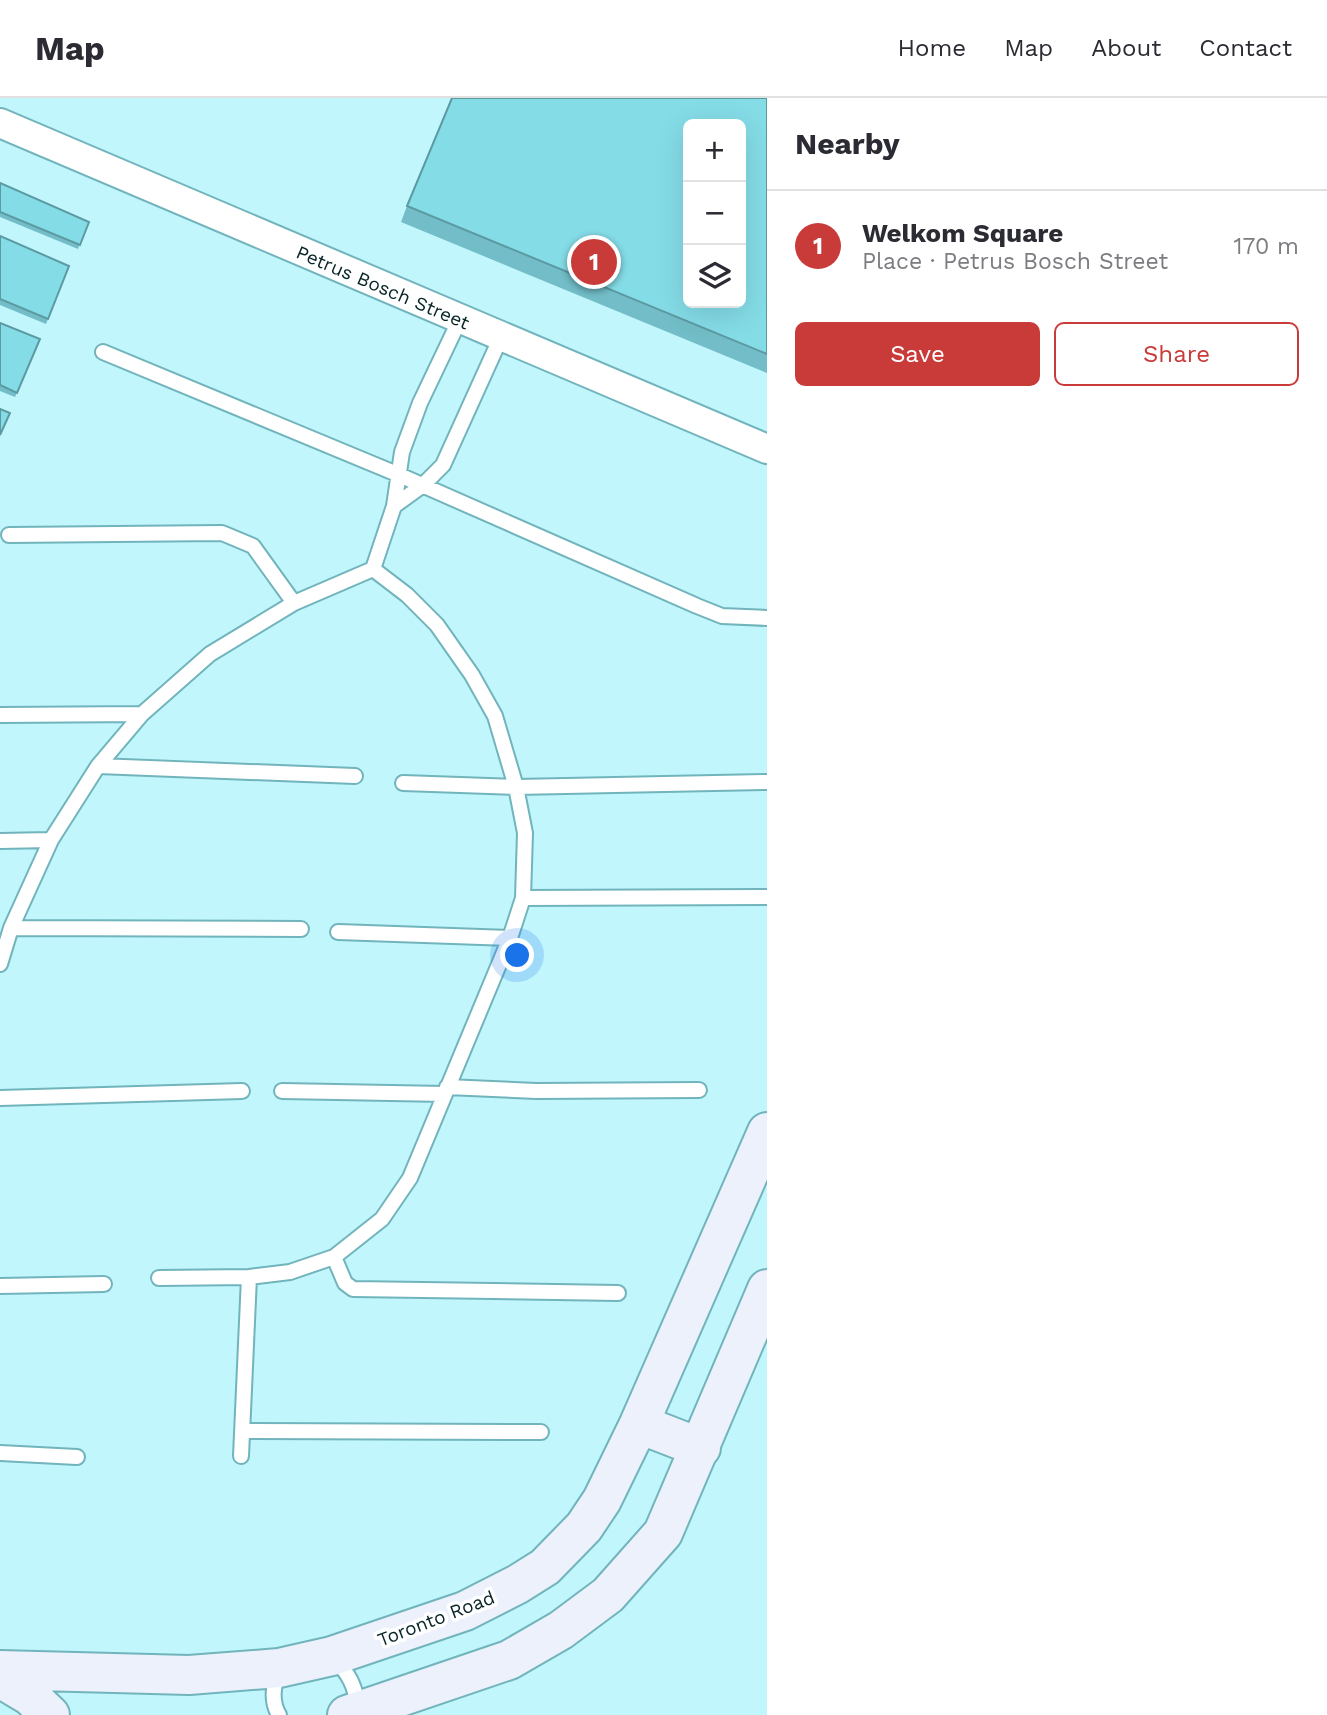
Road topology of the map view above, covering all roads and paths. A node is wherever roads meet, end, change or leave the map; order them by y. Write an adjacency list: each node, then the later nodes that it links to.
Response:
1 (0, 123): 2 (street, Petrus Bosch Street)
2 (460, 319): 3 (street, Petrus Bosch Street); 6 (lane)
3 (501, 337): 5 (street, Petrus Bosch Street); 7 (lane)
4 (103, 352): 6 (lane)
5 (767, 449)
6 (397, 474): 7 (lane); 8 (lane)
7 (423, 485): 8 (lane); 12 (lane)
8 (394, 506): 10 (lane)
9 (9, 535): 11 (lane)
10 (373, 569): 11 (lane); 19 (lane)
11 (295, 603): 13 (lane)
12 (767, 618)
13 (142, 714): 14 (lane); 15 (lane)
14 (0, 715)
15 (98, 766): 16 (lane); 21 (lane)
16 (355, 776)
17 (767, 782): 19 (lane)
18 (403, 783): 19 (lane)
19 (516, 787): 23 (lane)
20 (0, 841): 21 (lane)
21 (51, 841): 24 (lane)
22 (767, 897): 23 (lane)
23 (523, 898): 27 (lane)
24 (11, 928): 25 (lane); 28 (lane)
25 (301, 929)
26 (338, 932): 27 (lane)
27 (510, 938): 32 (lane)
28 (0, 964)
29 (699, 1090): 32 (lane)
30 (242, 1091): 33 (lane)
31 (282, 1091): 32 (lane)
32 (446, 1091): 35 (lane)
33 (0, 1098)
34 (767, 1132): 42 (street, Toronto Road)
35 (334, 1256): 36 (lane); 41 (lane)
36 (249, 1277): 37 (lane); 43 (lane)
37 (159, 1278)
38 (104, 1284): 39 (lane)
39 (0, 1286)
40 (767, 1289): 45 (street)
41 (618, 1293)
42 (639, 1424): 45 (street); 49 (street, Toronto Road)
43 (243, 1431): 44 (lane); 48 (lane)
44 (541, 1432)
45 (701, 1448): 53 (street)
46 (0, 1453): 47 (lane)
47 (77, 1457)
48 (242, 1457)
49 (332, 1656): 50 (street, Toronto Road); 53 (lane)
50 (279, 1668): 51 (street, Toronto Road); 55 (lane)
51 (0, 1670)
52 (0, 1678): 54 (street)
53 (352, 1713)
54 (50, 1715)
55 (279, 1715)

